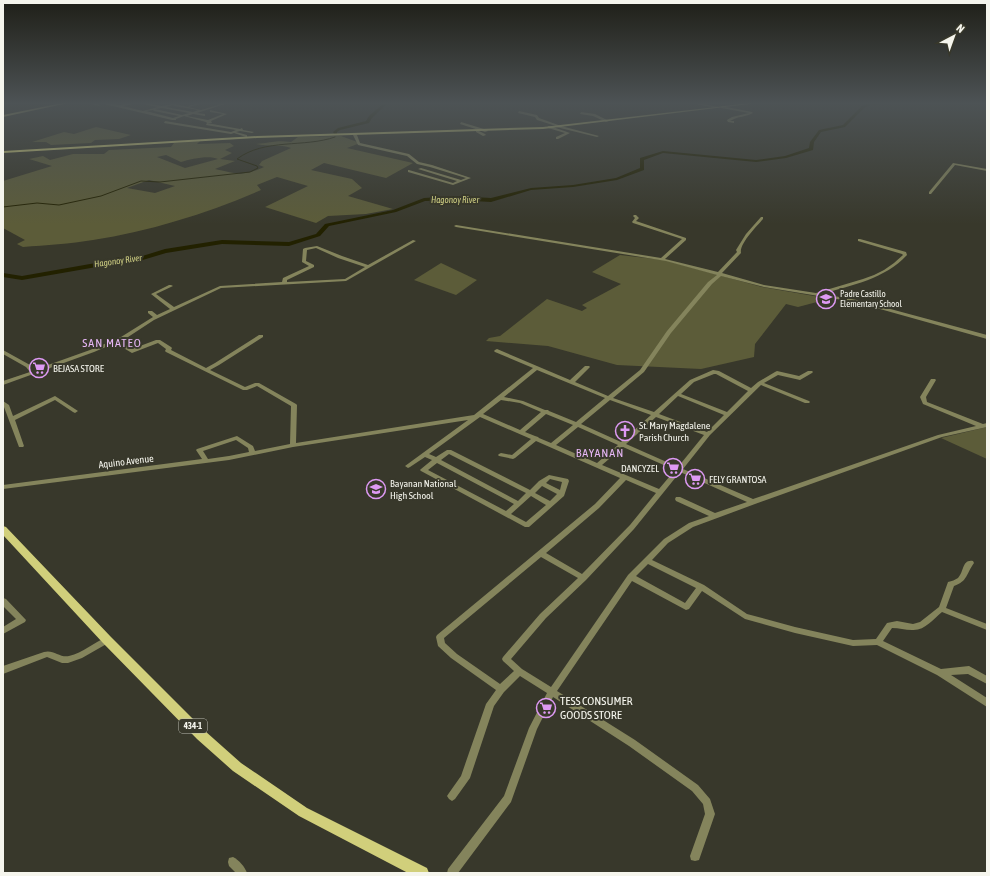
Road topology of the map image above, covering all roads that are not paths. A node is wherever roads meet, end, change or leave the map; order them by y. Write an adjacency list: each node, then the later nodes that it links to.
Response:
1 (151, 143): 3 (main road)
2 (359, 143): 4 (street)
3 (3, 152)
4 (428, 166): 5 (street); 7 (street)
5 (420, 169): 7 (street); 7 (street)
6 (987, 170): 8 (street)
7 (461, 181)
8 (930, 193)
9 (635, 216): 14 (street)
10 (762, 218): 16 (street)
11 (456, 226): 14 (street)
12 (859, 240): 19 (street)
13 (414, 241): 15 (street)
14 (662, 259): 16 (street)
15 (369, 267): 17 (street); 17 (street)
16 (720, 274): 19 (street); 40 (street)
17 (284, 284): 20 (street)
18 (171, 286): 20 (street)
19 (816, 294): 24 (street)
20 (174, 309): 22 (street)
21 (150, 312): 22 (street)
22 (157, 317): 25 (street)
23 (261, 336): 30 (street)
24 (987, 337)
25 (115, 341): 30 (street); 31 (street)
26 (497, 351): 29 (street)
27 (3, 352): 31 (street)
28 (587, 367): 34 (street)
29 (536, 368): 34 (street); 39 (street)
30 (205, 370): 56 (street)
31 (32, 371): 35 (street)
32 (810, 372): 36 (street)
33 (933, 380): 51 (street)
34 (571, 382): 40 (street)
35 (3, 383)
36 (760, 383): 37 (street); 41 (street)
37 (751, 391): 38 (street); 47 (street)
38 (677, 394): 46 (street); 47 (street)
39 (500, 398): 45 (street); 48 (street)
40 (609, 398): 46 (street); 50 (street)
41 (807, 402)
42 (3, 403): 43 (street)
43 (6, 411): 49 (street)
44 (75, 411): 49 (street)
45 (546, 411): 50 (street); 52 (street)
46 (654, 414): 53 (street); 55 (street)
47 (728, 414): 53 (street)
48 (478, 416): 52 (street); 56 (street, Aquino Avenue); 60 (street)
49 (12, 420): 58 (street)
50 (576, 424): 55 (street); 57 (street)
51 (985, 426): 74 (street)
52 (521, 432): 54 (street)
53 (708, 434): 66 (street)
54 (536, 438): 57 (street); 61 (street)
55 (624, 444): 64 (street); 66 (street)
56 (293, 445): 59 (street, Aquino Avenue)
57 (552, 445): 64 (street)
58 (21, 446)
59 (252, 454): 62 (street, Aquino Avenue); 62 (street)
60 (425, 454): 63 (street); 65 (street)
61 (501, 455)
62 (206, 461): 69 (street, Aquino Avenue)
63 (437, 461): 71 (street); 75 (street); 77 (street)
64 (599, 465): 67 (street)
65 (408, 466)
66 (680, 469): 70 (street); 74 (street)
67 (625, 477): 70 (street); 80 (street)
68 (541, 483): 71 (street); 72 (street); 72 (street)
69 (3, 487)
70 (659, 492): 84 (street)
71 (531, 493): 75 (street); 76 (street)
72 (562, 494): 76 (street)
73 (678, 498): 78 (street)
74 (753, 502): 78 (street)
75 (519, 504): 77 (street)
76 (550, 504): 77 (street)
77 (507, 514)
78 (716, 516): 81 (street)
79 (3, 529): 90 (main road, 434-1)
80 (540, 552): 84 (street); 96 (street)
81 (647, 560): 83 (street); 85 (street)
82 (970, 564): 87 (street)
83 (631, 577): 85 (street); 97 (street)
84 (583, 578): 93 (street)
85 (701, 587): 91 (street)
86 (3, 600): 89 (street)
87 (942, 609): 88 (street); 91 (street)
88 (987, 627)
89 (3, 631)
90 (107, 640): 92 (street); 103 (main road, 434-1)
91 (878, 642): 94 (street)
92 (3, 670)
93 (519, 671): 96 (street); 97 (street)
94 (940, 673): 95 (street); 98 (street)
95 (987, 680)
96 (501, 689): 99 (street)
97 (551, 693): 100 (street); 104 (street)
98 (987, 703)
99 (452, 796)
100 (695, 856)
101 (232, 862): 102 (street)
102 (242, 873)
103 (422, 873)
104 (452, 873)

